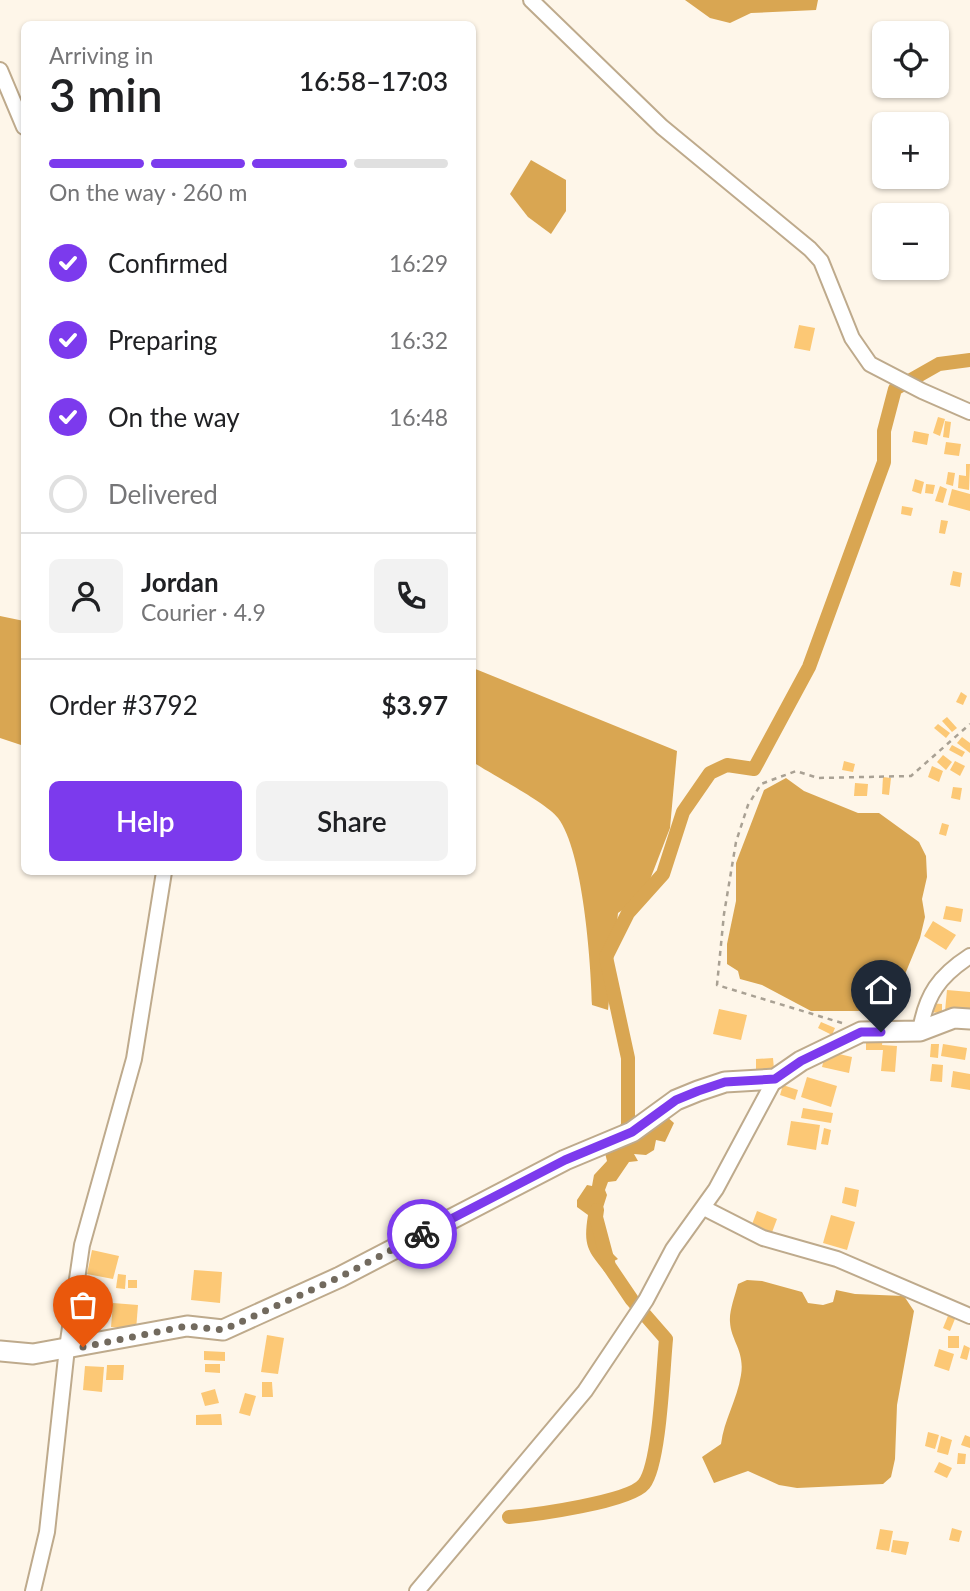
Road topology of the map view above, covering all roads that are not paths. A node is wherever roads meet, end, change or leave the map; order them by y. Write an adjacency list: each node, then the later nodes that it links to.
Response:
1 (531, 0): 4 (street)
2 (0, 70): 3 (street)
3 (21, 120)
4 (970, 412)
5 (164, 875): 12 (street)
6 (970, 956): 8 (street)
7 (970, 1019): 8 (street)
8 (920, 1031): 9 (street)
9 (775, 1079): 10 (street); 12 (street)
10 (704, 1208): 11 (street); 15 (street)
11 (970, 1316)
12 (67, 1348): 13 (street); 14 (street)
13 (0, 1351)
14 (33, 1591)
15 (417, 1591)

